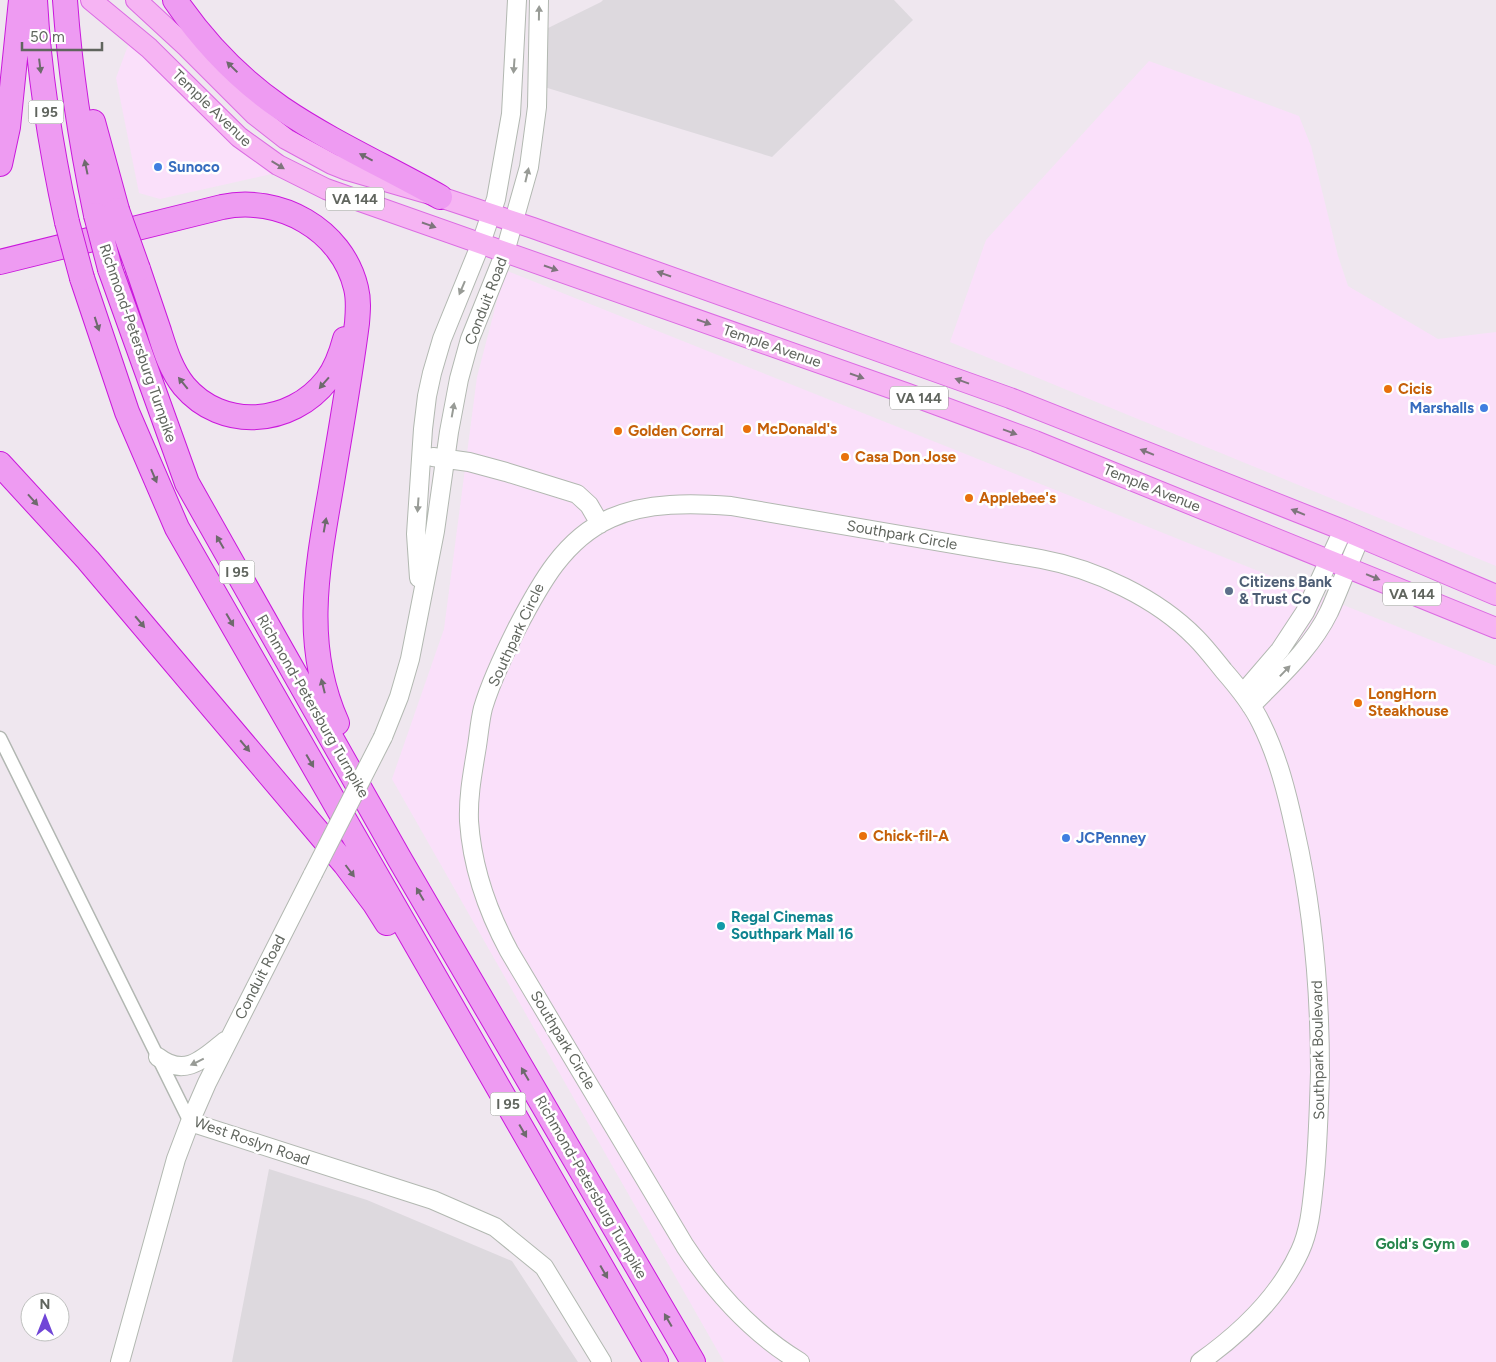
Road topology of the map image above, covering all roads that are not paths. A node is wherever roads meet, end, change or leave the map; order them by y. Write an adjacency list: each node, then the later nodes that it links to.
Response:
1 (21, 0): 8 (highway)
2 (35, 0): 32 (highway, Richmond-Petersburg Turnpike / I 95, one-way to 32, bridge)
3 (136, 0): 9 (main road, Temple Avenue / VA 144)
4 (175, 0): 9 (highway, one-way to 4)
5 (517, 0): 11 (street, Conduit Road, one-way to 11)
6 (539, 0): 12 (street, Conduit Road, one-way to 6)
7 (74, 2): 10 (highway, Richmond-Petersburg Turnpike / I 95, one-way to 7); 13 (main road, Temple Avenue / VA 144, one-way to 13)
8 (0, 164)
9 (440, 197): 11 (main road, Temple Avenue / VA 144)
10 (106, 212): 16 (highway, one-way to 10, bridge); 29 (highway, Richmond-Petersburg Turnpike / I 95, one-way to 10, bridge)
11 (492, 214): 12 (main road, Temple Avenue / VA 144); 13 (street, Conduit Road)
12 (514, 222): 14 (street, Conduit Road); 21 (main road, Temple Avenue / VA 144, one-way to 12)
13 (481, 243): 14 (main road, Temple Avenue / VA 144); 17 (street, Conduit Road, one-way to 17)
14 (505, 252): 18 (street, Conduit Road, one-way to 14); 22 (main road, Temple Avenue / VA 144, one-way to 22)
15 (0, 262): 29 (highway, one-way to 15)
16 (0, 272)
17 (422, 456): 18 (street); 25 (street, Conduit Road, one-way to 25)
18 (445, 458): 20 (street); 25 (street, Conduit Road)
19 (0, 464): 32 (highway, one-way to 32)
20 (600, 524): 27 (street, Southpark Circle); 38 (street, Southpark Circle)
21 (1351, 534): 22 (street); 23 (street); 24 (main road, Temple Avenue / VA 144)
22 (1328, 559): 23 (main road, Temple Avenue / VA 144); 27 (street)
23 (1347, 566): 26 (main road, Temple Avenue / VA 144, one-way to 26); 27 (street, one-way to 23)
24 (1496, 594)
25 (420, 601): 30 (street, Conduit Road, bridge)
26 (1496, 628)
27 (1247, 700): 39 (street, Southpark Boulevard)
28 (0, 738): 31 (street, West Roslyn Road)
29 (399, 858): 37 (highway, Richmond-Petersburg Turnpike / I 95, one-way to 29)
30 (231, 1036): 31 (street, one-way to 31); 33 (street, Conduit Road)
31 (158, 1057): 33 (street, West Roslyn Road)
32 (494, 1081): 36 (highway, Richmond-Petersburg Turnpike / I 95, one-way to 36)
33 (190, 1122): 34 (street, Conduit Road); 35 (street, West Roslyn Road)
34 (120, 1360)
35 (602, 1362)
36 (656, 1362)
37 (693, 1362)
38 (800, 1362)
39 (1200, 1362)

